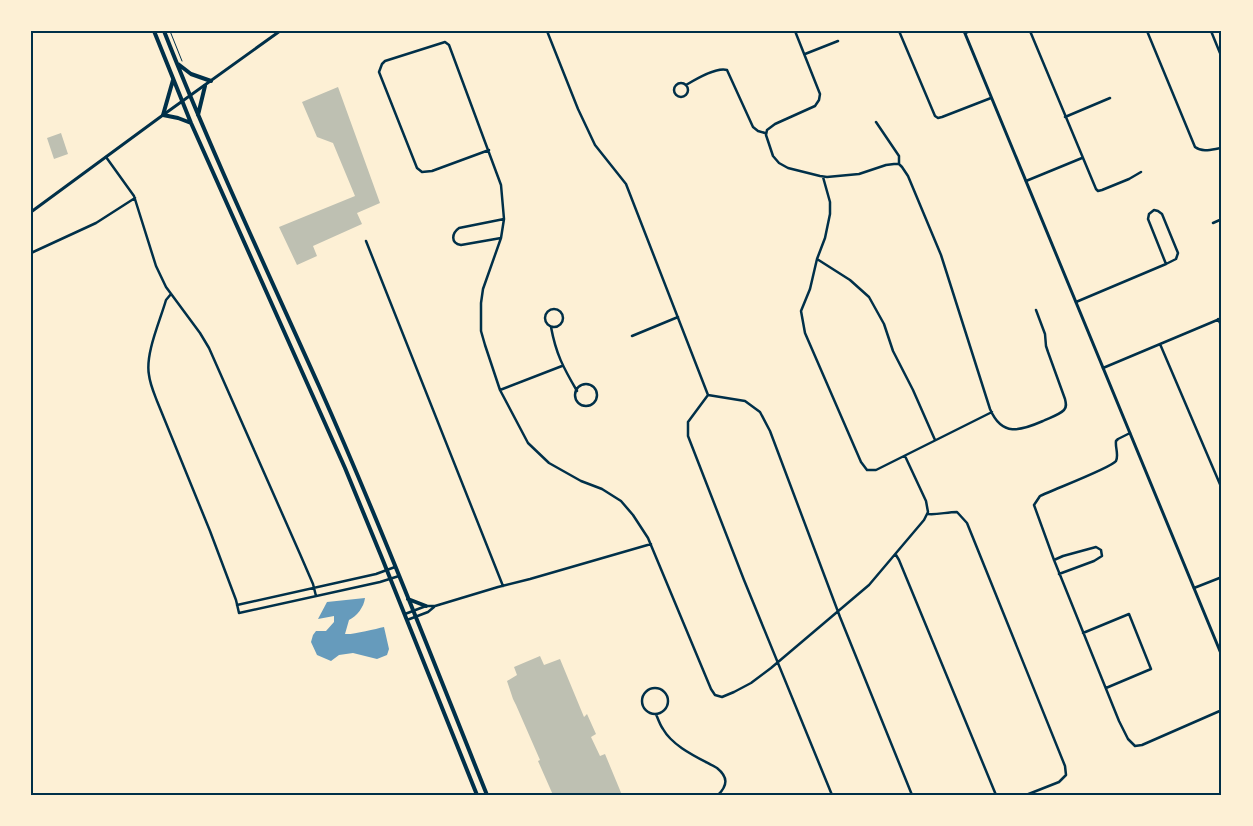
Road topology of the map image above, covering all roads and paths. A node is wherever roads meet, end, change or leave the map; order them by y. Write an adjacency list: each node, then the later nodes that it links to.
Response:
1 (154, 31): 18 (main road)
2 (164, 31): 16 (main road)
3 (170, 31): 17 (path)
4 (280, 31): 19 (street)
5 (547, 31): 53 (street)
6 (796, 31): 14 (street)
7 (899, 31): 23 (street)
8 (970, 31): 12 (street)
9 (1030, 31): 28 (street)
10 (1147, 31): 32 (street)
11 (1211, 31): 15 (street)
12 (964, 32): 23 (street)
13 (838, 41): 14 (street)
14 (805, 54): 31 (street)
15 (1222, 58)
16 (176, 63): 17 (main road); 22 (main road)
17 (188, 72): 19 (main road)
18 (173, 80): 25 (main road); 26 (main road)
19 (212, 80): 21 (street)
20 (686, 85): 20 (street); 31 (street)
21 (205, 86): 22 (street); 27 (main road)
22 (190, 96): 25 (street); 27 (main road)
23 (991, 98): 39 (street)
24 (1110, 98): 28 (street)
25 (182, 102): 26 (street); 29 (main road)
26 (163, 115): 29 (main road); 34 (street)
27 (198, 115): 73 (main road)
28 (1065, 117): 35 (street)
29 (191, 122): 74 (main road)
30 (876, 122): 36 (street)
31 (765, 133): 38 (street)
32 (1222, 148)
33 (489, 150): 33 (street); 42 (street)
34 (106, 157): 40 (street); 41 (street)
35 (1082, 158): 37 (street); 39 (street)
36 (898, 164): 38 (street); 64 (street)
37 (1141, 172)
38 (822, 177): 48 (street)
39 (1026, 181): 51 (street)
40 (135, 198): 47 (street); 50 (street)
41 (31, 212)
42 (504, 219): 45 (street); 45 (street)
43 (1222, 219): 44 (street)
44 (1213, 223)
45 (501, 238): 61 (street)
46 (366, 241): 79 (street)
47 (31, 254)
48 (817, 259): 66 (street); 67 (street)
49 (1166, 264): 49 (street); 51 (street)
50 (171, 294): 80 (street); 84 (street)
51 (1076, 302): 60 (street)
52 (1036, 310): 64 (street)
53 (678, 317): 57 (street); 63 (street)
54 (1220, 318): 56 (street); 58 (street)
55 (551, 327): 55 (street); 59 (street)
56 (1222, 327)
57 (632, 336)
58 (1160, 344): 60 (street); 68 (street)
59 (562, 366): 61 (street); 62 (street)
60 (1103, 368): 65 (street)
61 (500, 390): 70 (street)
62 (577, 391): 62 (street)
63 (708, 395): 88 (street); 94 (street)
64 (992, 412): 66 (street)
65 (1130, 433): 72 (street); 81 (street)
66 (935, 440): 67 (street)
67 (905, 456): 69 (street)
68 (1222, 489)
69 (928, 514): 71 (street); 104 (street)
70 (651, 544): 79 (street); 94 (street)
71 (896, 555): 88 (street); 103 (street)
72 (1054, 560): 75 (street); 75 (street)
73 (395, 567): 74 (street); 76 (main road)
74 (387, 570): 78 (main road); 80 (street)
75 (1059, 574): 92 (street)
76 (399, 576): 78 (street); 83 (main road)
77 (1222, 577): 81 (street)
78 (390, 579): 82 (street); 89 (main road)
79 (503, 586): 86 (street)
80 (314, 588): 82 (street); 84 (street)
81 (1194, 588): 93 (street)
82 (316, 596): 84 (street)
83 (408, 599): 85 (main road); 87 (main road)
84 (237, 605)
85 (426, 606): 86 (street); 87 (street)
86 (436, 606): 90 (street)
87 (413, 611): 89 (street); 90 (main road)
88 (838, 611): 94 (street); 102 (street)
89 (405, 614): 91 (main road)
90 (416, 617): 91 (street); 99 (main road)
91 (407, 620): 98 (main road)
92 (1084, 634): 95 (street); 95 (street)
93 (1222, 654)
94 (779, 661): 101 (street)
95 (1106, 688): 96 (street)
96 (1222, 710)
97 (656, 714): 97 (street); 100 (street)
98 (477, 795)
99 (487, 795)
100 (718, 795)
101 (832, 795)
102 (912, 795)
103 (996, 795)
104 (1026, 795)

